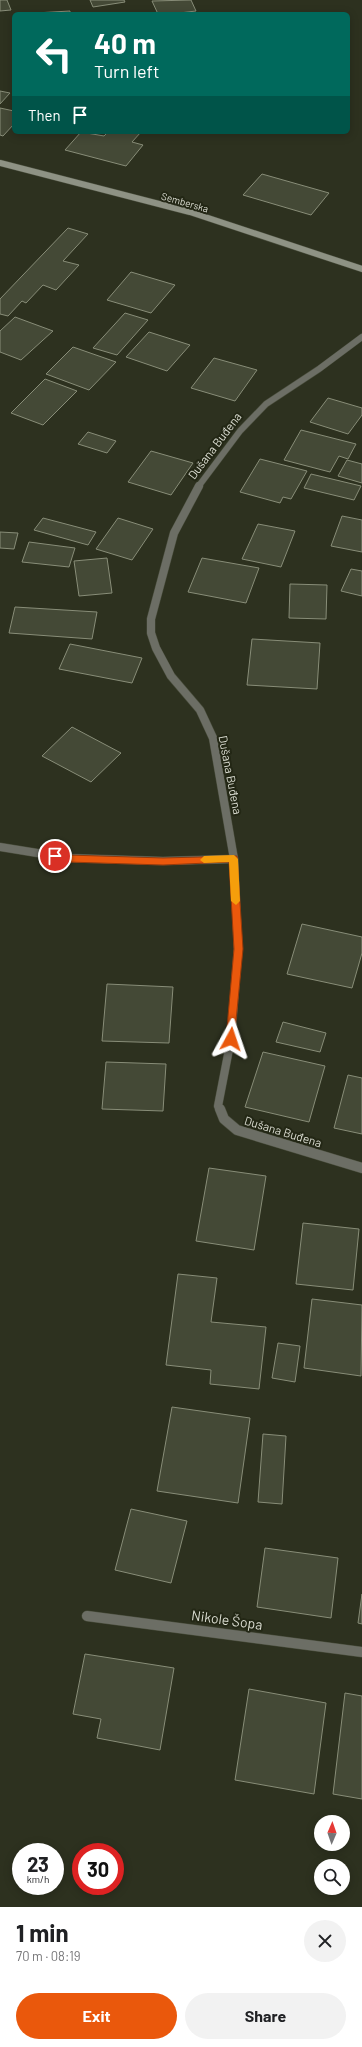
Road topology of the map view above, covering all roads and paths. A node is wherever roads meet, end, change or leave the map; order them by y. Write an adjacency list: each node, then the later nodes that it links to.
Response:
1 (0, 163): 2 (main road, Semberska)
2 (362, 269)
3 (362, 337): 5 (street, Dušana Buđena)
4 (0, 847): 5 (street)
5 (234, 859): 6 (street, Dušana Buđena)
6 (362, 1168)
7 (87, 1616): 8 (street, Nikole Šopa)
8 (362, 1652)

